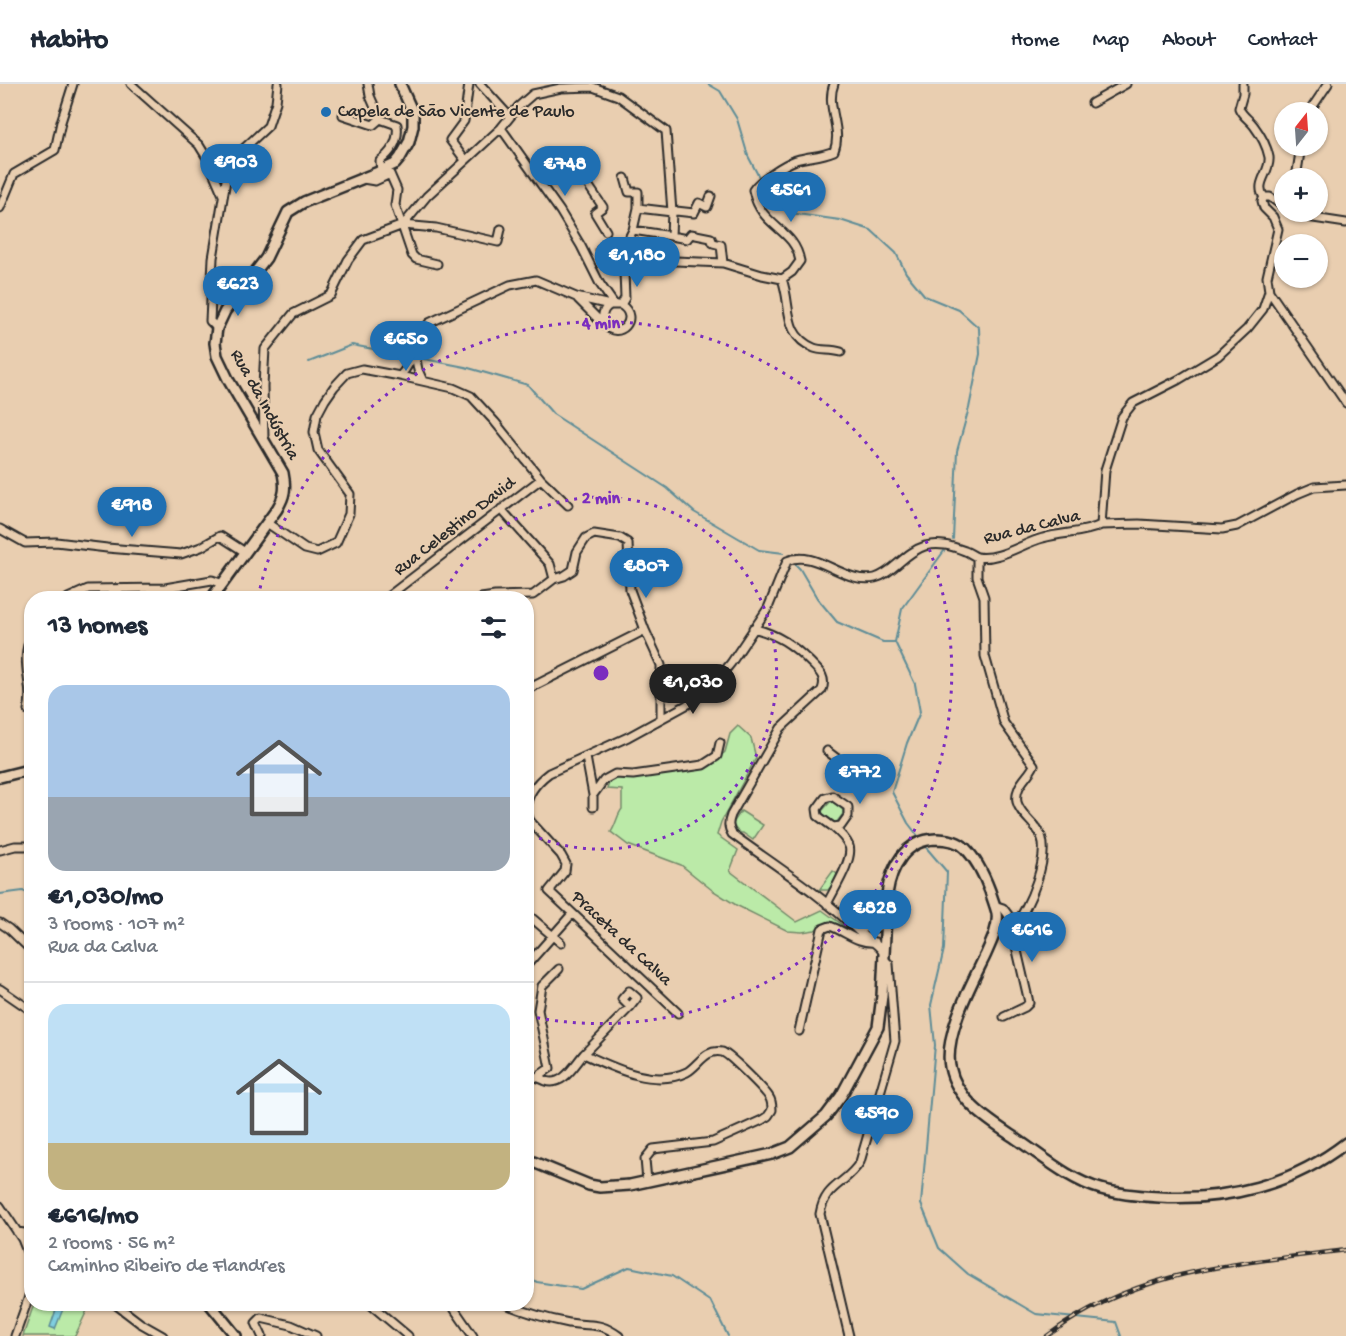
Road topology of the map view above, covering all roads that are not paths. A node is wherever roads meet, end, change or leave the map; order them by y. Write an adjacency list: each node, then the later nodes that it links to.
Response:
1 (73, 84): 27 (street)
2 (130, 84): 23 (street)
3 (278, 84): 23 (street)
4 (368, 84): 16 (street)
5 (400, 84): 19 (main road)
6 (470, 84): 18 (street)
7 (480, 84): 15 (street)
8 (834, 84): 41 (street)
9 (1126, 84): 13 (street)
10 (1243, 84): 25 (street)
11 (1328, 84): 12 (street)
12 (1316, 102)
13 (1092, 103)
14 (343, 115): 16 (street)
15 (510, 117): 17 (street); 29 (street)
16 (380, 119): 19 (street)
17 (501, 128): 18 (street); 42 (street)
18 (465, 160): 32 (street)
19 (381, 171): 21 (main road)
20 (625, 178): 28 (street)
21 (363, 179): 32 (street); 48 (main road)
22 (584, 179): 35 (street)
23 (223, 195): 48 (street)
24 (711, 196): 29 (street)
25 (1264, 197): 26 (street); 43 (street, Rua da Calva)
26 (1274, 200)
27 (0, 208)
28 (638, 208): 29 (street); 34 (street)
29 (672, 212): 36 (street)
30 (1328, 220): 31 (street)
31 (1346, 223)
32 (403, 225): 33 (street); 40 (street); 54 (street)
33 (501, 229)
34 (633, 230): 36 (street); 38 (street)
35 (606, 231)
36 (671, 236): 39 (street)
37 (600, 250): 38 (street)
38 (628, 259): 39 (street); 46 (street)
39 (723, 262): 41 (street)
40 (437, 264)
41 (782, 279): 49 (street)
42 (600, 284): 45 (street); 46 (street)
43 (1269, 291): 53 (street); 60 (street, Rua da Calva)
44 (576, 297): 45 (street); 47 (street); 50 (street)
45 (588, 300): 46 (street)
46 (615, 304): 47 (street); 47 (street)
47 (604, 324)
48 (217, 328): 54 (main road, Rua da Indústria)
49 (841, 352)
50 (415, 354): 51 (street); 52 (street)
51 (400, 376): 52 (street); 59 (street)
52 (423, 381): 55 (street, Rua Celestino David)
53 (1346, 403)
54 (264, 439): 59 (main road, Rua da Indústria)
55 (541, 479): 57 (street, Rua Celestino David); 58 (street, Rua Celestino David)
56 (1346, 485): 60 (street)
57 (567, 505)
58 (501, 509): 64 (street); 68 (street, Rua Celestino David)
59 (267, 523): 62 (main road, Rua da Indústria)
60 (1101, 525): 63 (street, Rua da Calva)
61 (0, 529): 62 (street)
62 (245, 552): 65 (main road, Rua da Indústria)
63 (977, 557): 70 (street, Rua da Calva); 95 (street)
64 (554, 579): 69 (street); 71 (street)
65 (223, 584): 66 (street); 67 (main road, Rua da Indústria)
66 (82, 591)
67 (218, 591)
68 (395, 591)
69 (534, 594)
70 (753, 628): 73 (street, Rua da Calva); 88 (street)
71 (645, 630): 72 (street); 73 (street)
72 (534, 686)
73 (661, 717): 76 (street, Rua da Calva)
74 (720, 743): 81 (street)
75 (827, 752): 79 (street)
76 (586, 757): 80 (street, Rua da Calva); 81 (street)
77 (24, 773): 78 (main road)
78 (0, 777)
79 (868, 782)
80 (534, 788)
81 (593, 795): 82 (street)
82 (593, 807)
83 (534, 825): 87 (street, Rua da Calva)
84 (833, 827): 84 (street); 88 (street)
85 (24, 846): 86 (street)
86 (0, 850)
87 (561, 855): 90 (street, Praceta da Calva)
88 (827, 904): 94 (street)
89 (994, 905): 92 (main road); 95 (street); 111 (main road)
90 (572, 914): 96 (street); 106 (street, Praceta da Calva)
91 (534, 920): 96 (street)
92 (885, 921): 94 (street); 100 (main road)
93 (0, 923): 98 (street)
94 (856, 928): 97 (street)
95 (1013, 928): 107 (street)
96 (552, 935): 99 (street); 101 (street)
97 (875, 942): 100 (street); 108 (street)
98 (24, 943)
99 (561, 943)
100 (883, 955): 113 (main road); 132 (street)
101 (534, 956)
102 (559, 969): 110 (street)
103 (0, 989): 104 (street)
104 (24, 1006)
105 (630, 1007): 109 (street)
106 (678, 1013)
107 (1004, 1017)
108 (799, 1031)
109 (584, 1054): 110 (street); 113 (street)
110 (537, 1077)
111 (1344, 1148)
112 (534, 1162): 113 (main road)
113 (647, 1181)
114 (0, 1206): 115 (street)
115 (17, 1232): 116 (street); 117 (street)
116 (24, 1233)
117 (24, 1244)
118 (24, 1311): 125 (street)
119 (124, 1311): 124 (street)
120 (216, 1311): 126 (main road)
121 (378, 1311): 129 (street)
122 (456, 1311): 130 (street)
123 (533, 1311): 131 (street)
124 (160, 1335)
125 (15, 1336)
126 (236, 1336)
127 (262, 1336): 128 (street)
128 (316, 1336)
129 (408, 1336)
130 (473, 1336)
131 (619, 1336)
132 (849, 1336)

